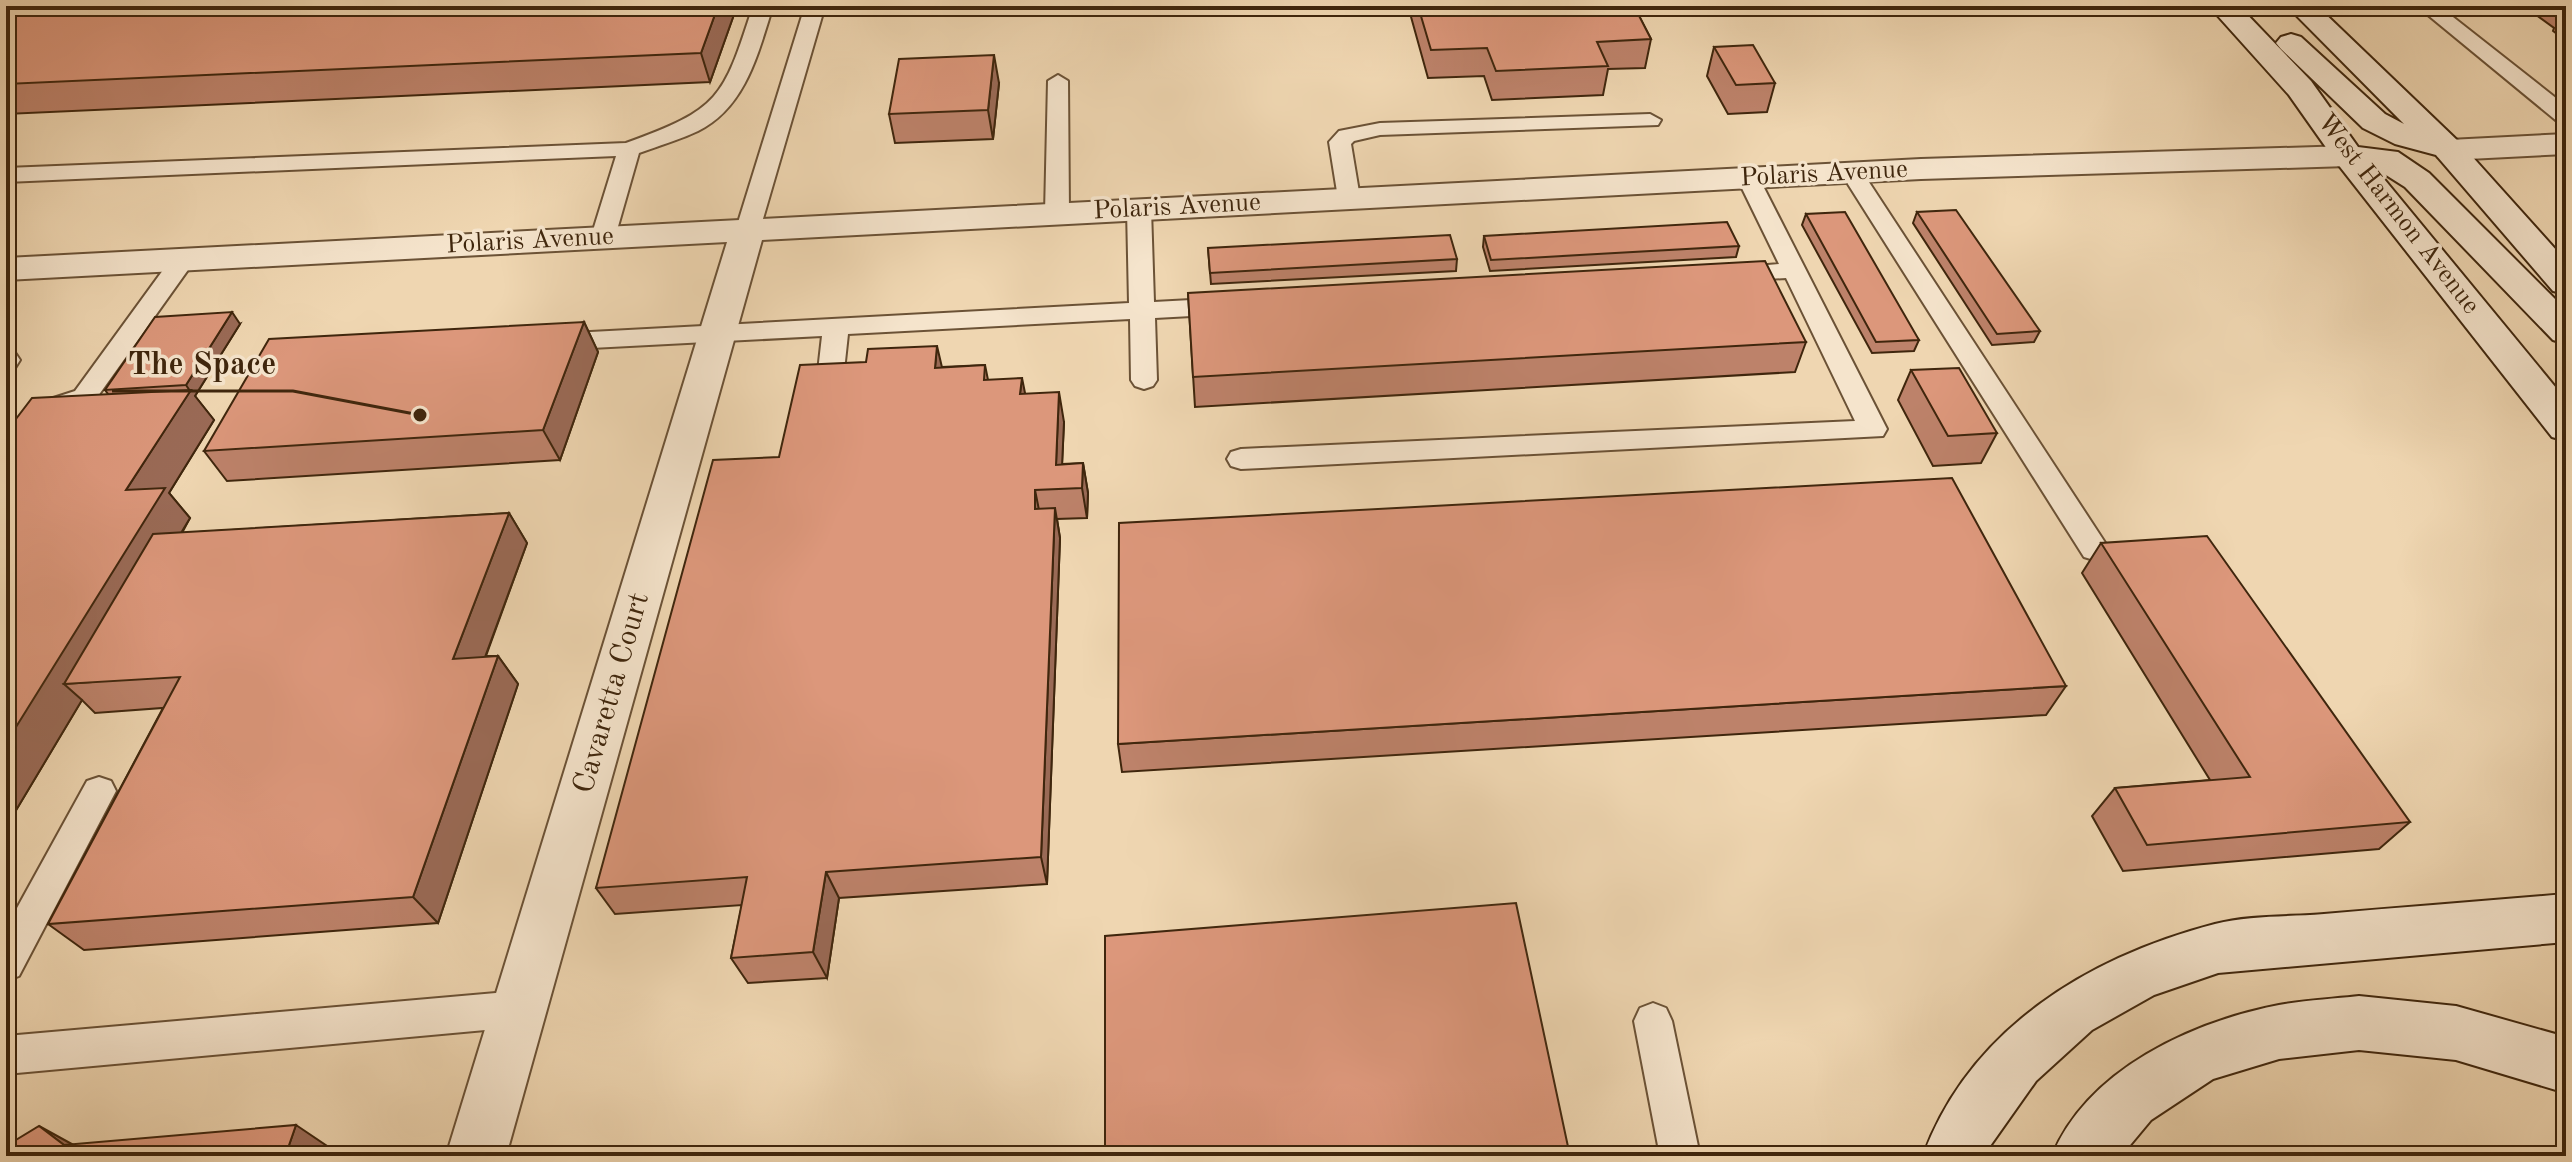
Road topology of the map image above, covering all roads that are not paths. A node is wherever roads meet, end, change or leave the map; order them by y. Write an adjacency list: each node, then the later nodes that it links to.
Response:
1 (763, 6): 13 (lane)
2 (815, 6): 22 (lane)
3 (2223, 6): 15 (street, West Harmon Avenue)
4 (2251, 6): 14 (street)
5 (2301, 6): 14 (street)
6 (2427, 6): 9 (lane)
7 (1058, 81): 21 (lane)
8 (2566, 88): 9 (lane)
9 (2533, 90): 10 (lane)
10 (2566, 117)
11 (1650, 120): 19 (lane)
12 (2566, 144): 14 (street)
13 (629, 149): 17 (lane); 23 (lane)
14 (2449, 150): 28 (street)
15 (2348, 156): 16 (street, Polaris Avenue); 32 (street, Polaris Avenue); 37 (street, West Harmon Avenue)
16 (1852, 173): 18 (street, Polaris Avenue); 40 (lane)
17 (6, 175)
18 (1748, 178): 19 (street, Polaris Avenue); 26 (lane)
19 (1349, 198): 20 (street, Polaris Avenue)
20 (1139, 209): 21 (street, Polaris Avenue); 30 (lane)
21 (1057, 213): 22 (street, Polaris Avenue)
22 (748, 229): 23 (street, Polaris Avenue); 33 (street, Cavaretta Court)
23 (603, 237): 24 (street, Polaris Avenue)
24 (183, 260): 25 (street, Polaris Avenue); 39 (lane)
25 (6, 269)
26 (1794, 270): 27 (lane); 38 (lane)
27 (1715, 275)
28 (2566, 283)
29 (1253, 304): 30 (lane)
30 (1142, 311): 31 (lane); 36 (lane)
31 (836, 328): 33 (lane); 35 (lane)
32 (2566, 332)
33 (717, 335): 34 (lane); 44 (street, Cavaretta Court)
34 (526, 343)
35 (830, 380)
36 (1144, 380)
37 (2566, 427)
38 (1241, 459)
39 (6, 462)
40 (2094, 549)
41 (99, 791): 43 (lane)
42 (2566, 918): 50 (street)
43 (6, 964)
44 (519, 1009): 46 (lane); 48 (street, Cavaretta Court)
45 (1653, 1021): 49 (lane)
46 (6, 1055)
47 (2566, 1065): 51 (street)
48 (476, 1156)
49 (1680, 1156)
50 (1953, 1156)
51 (2082, 1156)

